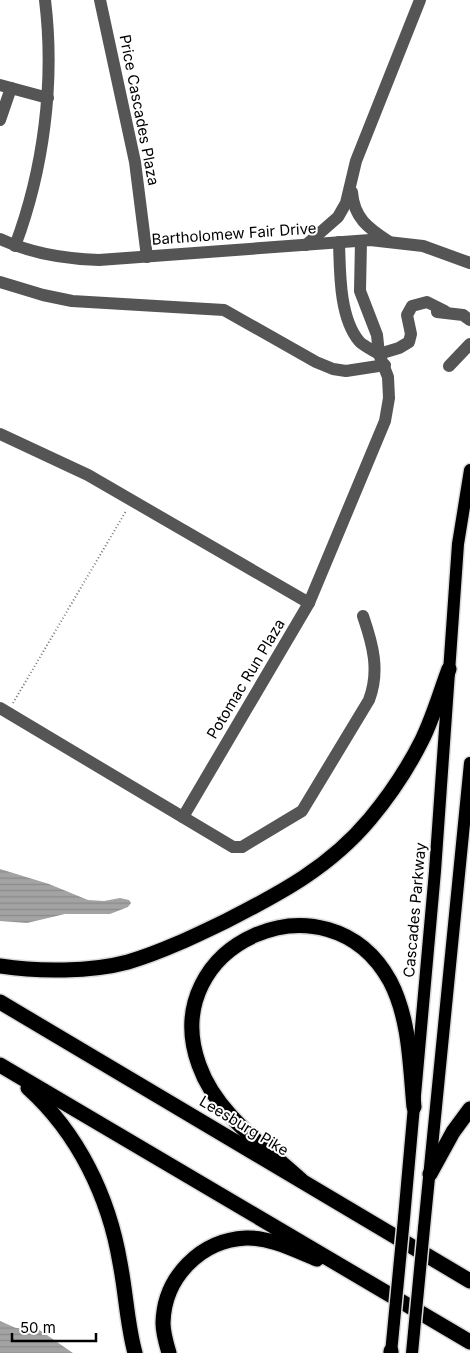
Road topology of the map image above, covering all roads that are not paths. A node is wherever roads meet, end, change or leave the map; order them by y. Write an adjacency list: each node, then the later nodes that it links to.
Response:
1 (45, 0): 5 (street)
2 (100, 0): 14 (street, Price Cascades Plaza)
3 (420, 0): 7 (street)
4 (6, 87): 5 (street); 6 (street)
5 (48, 98): 13 (street)
6 (0, 120)
7 (351, 182): 11 (street); 12 (street)
8 (0, 239): 13 (street, Bartholomew Fair Drive)
9 (361, 240): 10 (street, Bartholomew Fair Drive); 11 (street, Bartholomew Fair Drive); 19 (street, Potomac Run Plaza)
10 (339, 242): 12 (street, Bartholomew Fair Drive); 19 (street)
11 (389, 242): 15 (street, Bartholomew Fair Drive)
12 (306, 245): 14 (street, Bartholomew Fair Drive)
13 (15, 246): 14 (street, Bartholomew Fair Drive)
14 (147, 257)
15 (470, 263)
16 (0, 282): 19 (street)
17 (470, 320): 19 (street)
18 (470, 344): 20 (street)
19 (382, 359): 23 (street, Potomac Run Plaza)
20 (449, 366)
21 (0, 434): 23 (street)
22 (470, 470): 25 (main road, Cascades Parkway)
23 (309, 603): 28 (street, Potomac Run Plaza)
24 (363, 616): 28 (street)
25 (449, 669): 29 (highway); 32 (main road, Cascades Parkway)
26 (4, 710): 28 (street)
27 (470, 763): 34 (main road)
28 (183, 817)
29 (0, 966)
30 (0, 1002): 35 (highway, Leesburg Pike)
31 (0, 1065): 38 (highway); 42 (highway)
32 (414, 1107): 35 (highway); 41 (main road, Cascades Parkway, bridge)
33 (470, 1109): 34 (highway)
34 (430, 1174): 44 (main road, bridge)
35 (301, 1180): 36 (highway, Leesburg Pike)
36 (438, 1262): 37 (highway); 39 (highway, Leesburg Pike)
37 (470, 1273)
38 (356, 1274): 40 (highway); 43 (highway)
39 (470, 1281)
40 (470, 1342)
41 (391, 1352)
42 (135, 1353)
43 (169, 1353)
44 (412, 1353)

